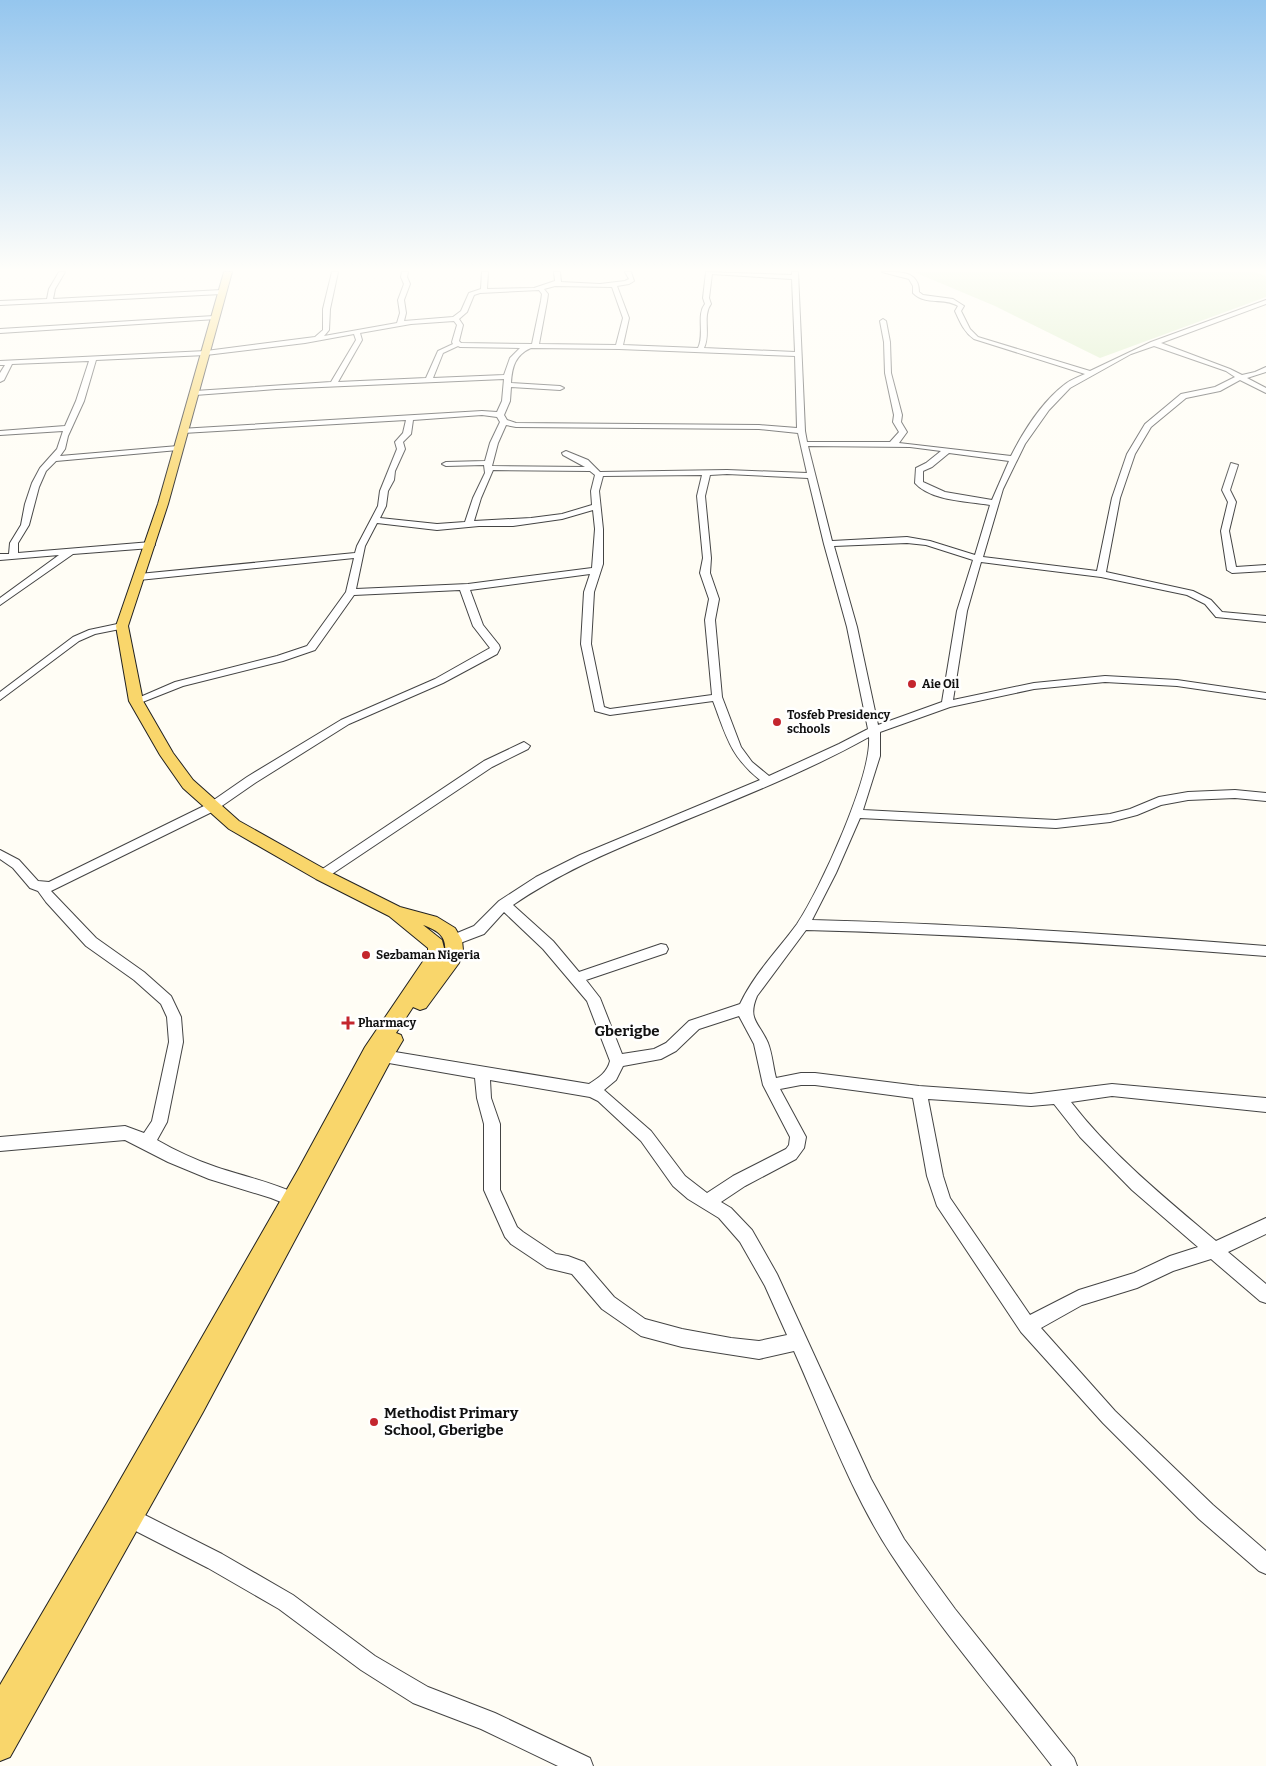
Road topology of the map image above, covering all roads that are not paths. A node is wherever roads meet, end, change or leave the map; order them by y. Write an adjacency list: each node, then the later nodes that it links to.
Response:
1 (152, 354): 11 (street)
2 (205, 354): 24 (main road)
3 (351, 354): 20 (street)
4 (439, 354): 19 (street)
5 (515, 354): 16 (street)
6 (797, 354): 29 (street)
7 (887, 354): 32 (street)
8 (1029, 354): 15 (street)
9 (1126, 354): 15 (street)
10 (1183, 354): 17 (street)
11 (94, 357): 13 (street); 27 (street)
12 (0, 363): 13 (street)
13 (10, 363): 18 (street)
14 (1266, 369): 17 (street)
15 (1090, 373): 37 (street)
16 (507, 377): 19 (street); 21 (street)
17 (1240, 377): 23 (street); 57 (street)
18 (0, 380)
19 (429, 380): 20 (street)
20 (333, 385): 24 (street)
21 (508, 386): 22 (street); 26 (street)
22 (560, 388)
23 (1266, 391)
24 (195, 393): 28 (main road)
25 (410, 418): 26 (street); 28 (street); 46 (street)
26 (502, 418): 29 (street); 40 (street)
27 (67, 428): 30 (street); 36 (street)
28 (183, 431): 33 (main road)
29 (801, 431): 31 (street)
30 (0, 434)
31 (805, 444): 32 (street); 43 (street)
32 (893, 444): 34 (street)
33 (178, 448): 36 (street); 49 (main road)
34 (946, 451): 37 (street); 44 (street)
35 (566, 453): 41 (street)
36 (56, 458): 51 (street)
37 (1014, 459): 44 (street)
38 (446, 464): 40 (street)
39 (1234, 465): 55 (street)
40 (489, 466): 41 (street); 47 (street)
41 (595, 472): 42 (street); 45 (street)
42 (706, 472): 43 (street); 65 (street)
43 (811, 476): 48 (street)
44 (996, 503): 54 (street)
45 (596, 507): 47 (street); 56 (street)
46 (374, 520): 47 (street); 52 (street)
47 (469, 525)
48 (828, 544): 54 (street); 69 (street)
49 (151, 545): 50 (street); 58 (main road)
50 (71, 552): 51 (street); 61 (street)
51 (14, 555): 53 (street)
52 (359, 555): 58 (street); 60 (street)
53 (0, 556)
54 (978, 559): 57 (street); 68 (street)
55 (1266, 568)
56 (597, 571): 59 (street); 65 (street)
57 (1102, 574): 62 (street)
58 (139, 577): 63 (main road)
59 (464, 587): 60 (street); 73 (street)
60 (351, 592): 67 (street)
61 (0, 602)
62 (1266, 620)
63 (122, 626): 64 (street); 67 (main road)
64 (0, 697)
65 (717, 697): 71 (street)
66 (1266, 697): 68 (street)
67 (136, 701): 73 (main road)
68 (947, 704): 69 (street)
69 (874, 730): 71 (street); 74 (street)
70 (524, 746): 76 (street)
71 (768, 781): 78 (street)
72 (1266, 797): 74 (street)
73 (212, 808): 76 (main road); 77 (street)
74 (856, 814): 80 (street)
75 (2, 857): 77 (street)
76 (322, 875): 79 (main road)
77 (43, 888): 94 (street)
78 (504, 904): 81 (street); 84 (street)
79 (396, 912): 81 (main road); 96 (main road)
80 (802, 925): 83 (street); 85 (street)
81 (455, 940): 86 (main road)
82 (660, 949): 84 (street)
83 (1266, 951)
84 (577, 978): 87 (street)
85 (745, 1008): 87 (street); 89 (street)
86 (384, 1056): 88 (street); 103 (main road)
87 (617, 1061): 90 (street)
88 (482, 1072): 90 (street); 102 (street)
89 (770, 1085): 91 (street); 97 (street)
90 (591, 1092): 97 (street)
91 (919, 1092): 92 (street); 101 (street)
92 (1059, 1098): 93 (street); 99 (street)
93 (1266, 1104)
94 (147, 1143): 95 (street); 96 (street)
95 (0, 1144)
96 (291, 1199): 105 (main road)
97 (708, 1201): 102 (street)
98 (1266, 1226): 99 (street)
99 (1214, 1250): 100 (street); 101 (street)
100 (1266, 1295)
101 (1027, 1326): 104 (street)
102 (797, 1342): 108 (street)
103 (131, 1518): 106 (main road); 107 (street)
104 (1266, 1564)
105 (0, 1712)
106 (0, 1747)
107 (582, 1766)
108 (1066, 1766)

